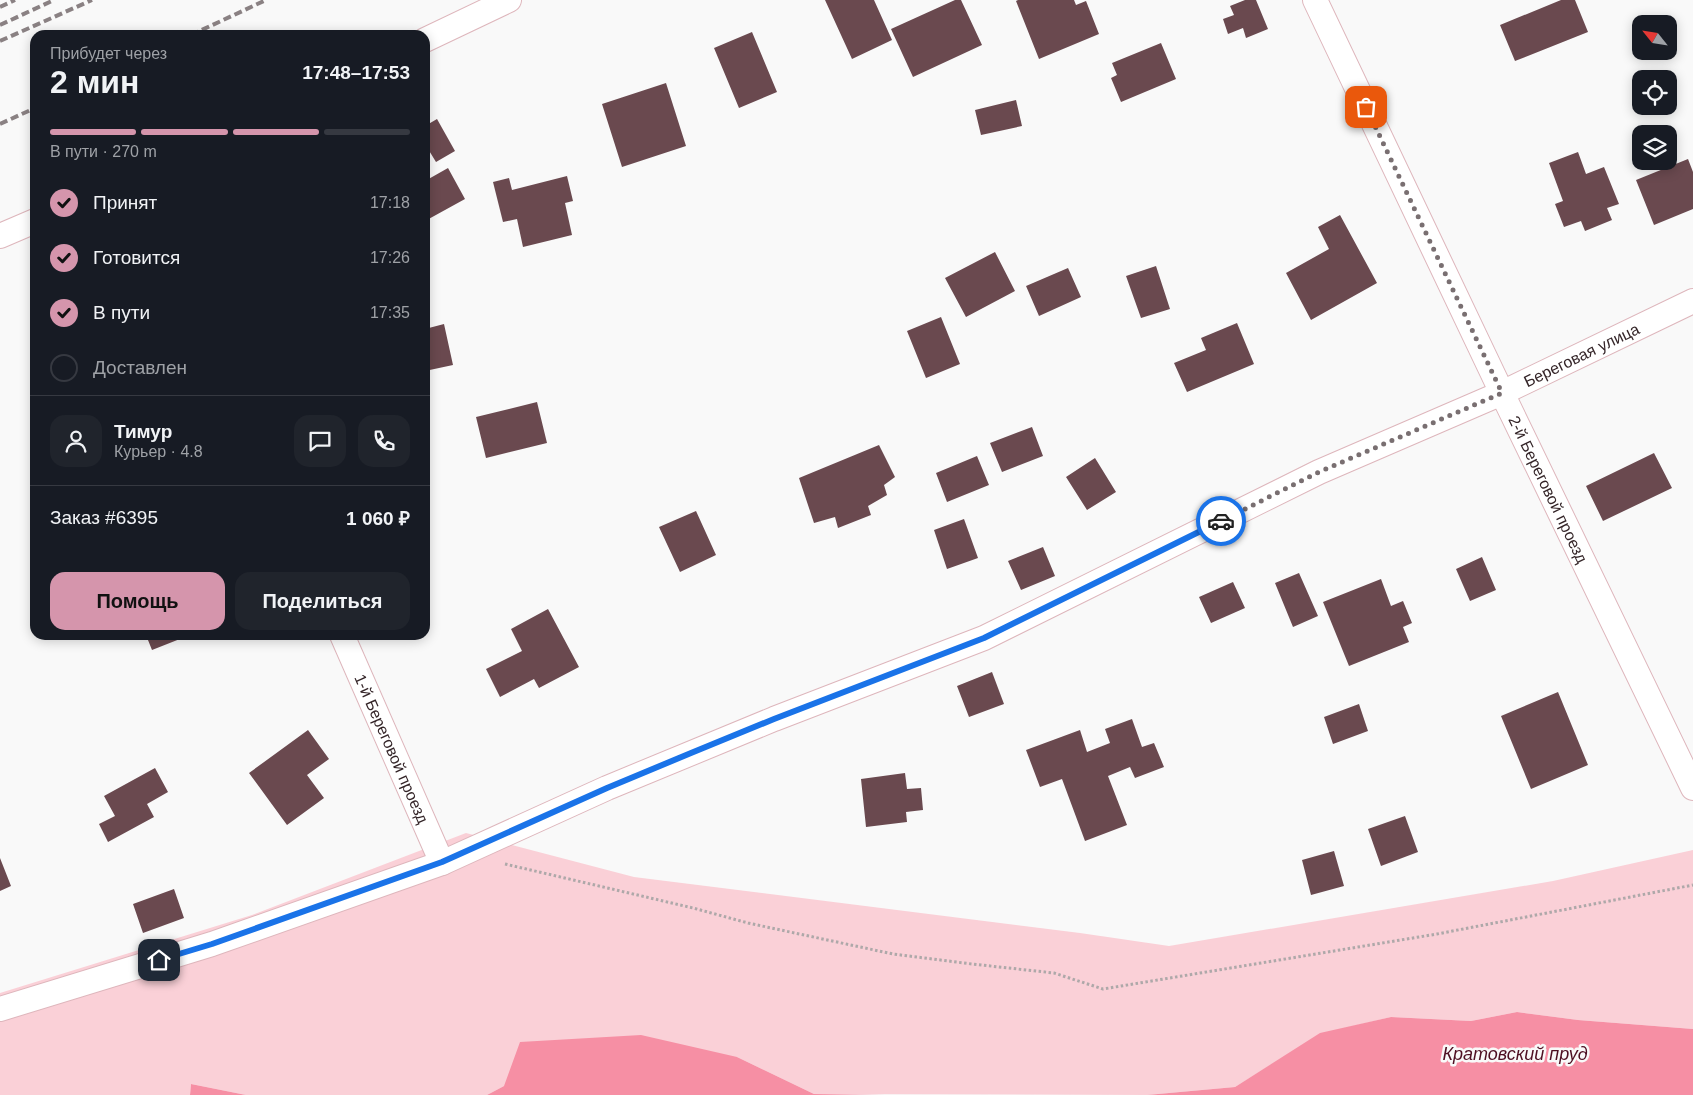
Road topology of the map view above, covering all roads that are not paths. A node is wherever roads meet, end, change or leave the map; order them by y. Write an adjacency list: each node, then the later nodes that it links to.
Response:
1 (509, 0): 3 (street)
2 (1315, 0): 7 (street, 2-й Береговой проезд)
3 (430, 38)
4 (30, 223): 5 (street)
5 (0, 236)
6 (1693, 301): 7 (street, Береговая улица)
7 (1502, 393): 9 (street, 2-й Береговой проезд); 10 (street, Береговая улица)
8 (344, 640): 10 (street, 1-й Береговой проезд)
9 (1693, 788)
10 (442, 862): 11 (street, Береговая улица)
11 (0, 1009)

